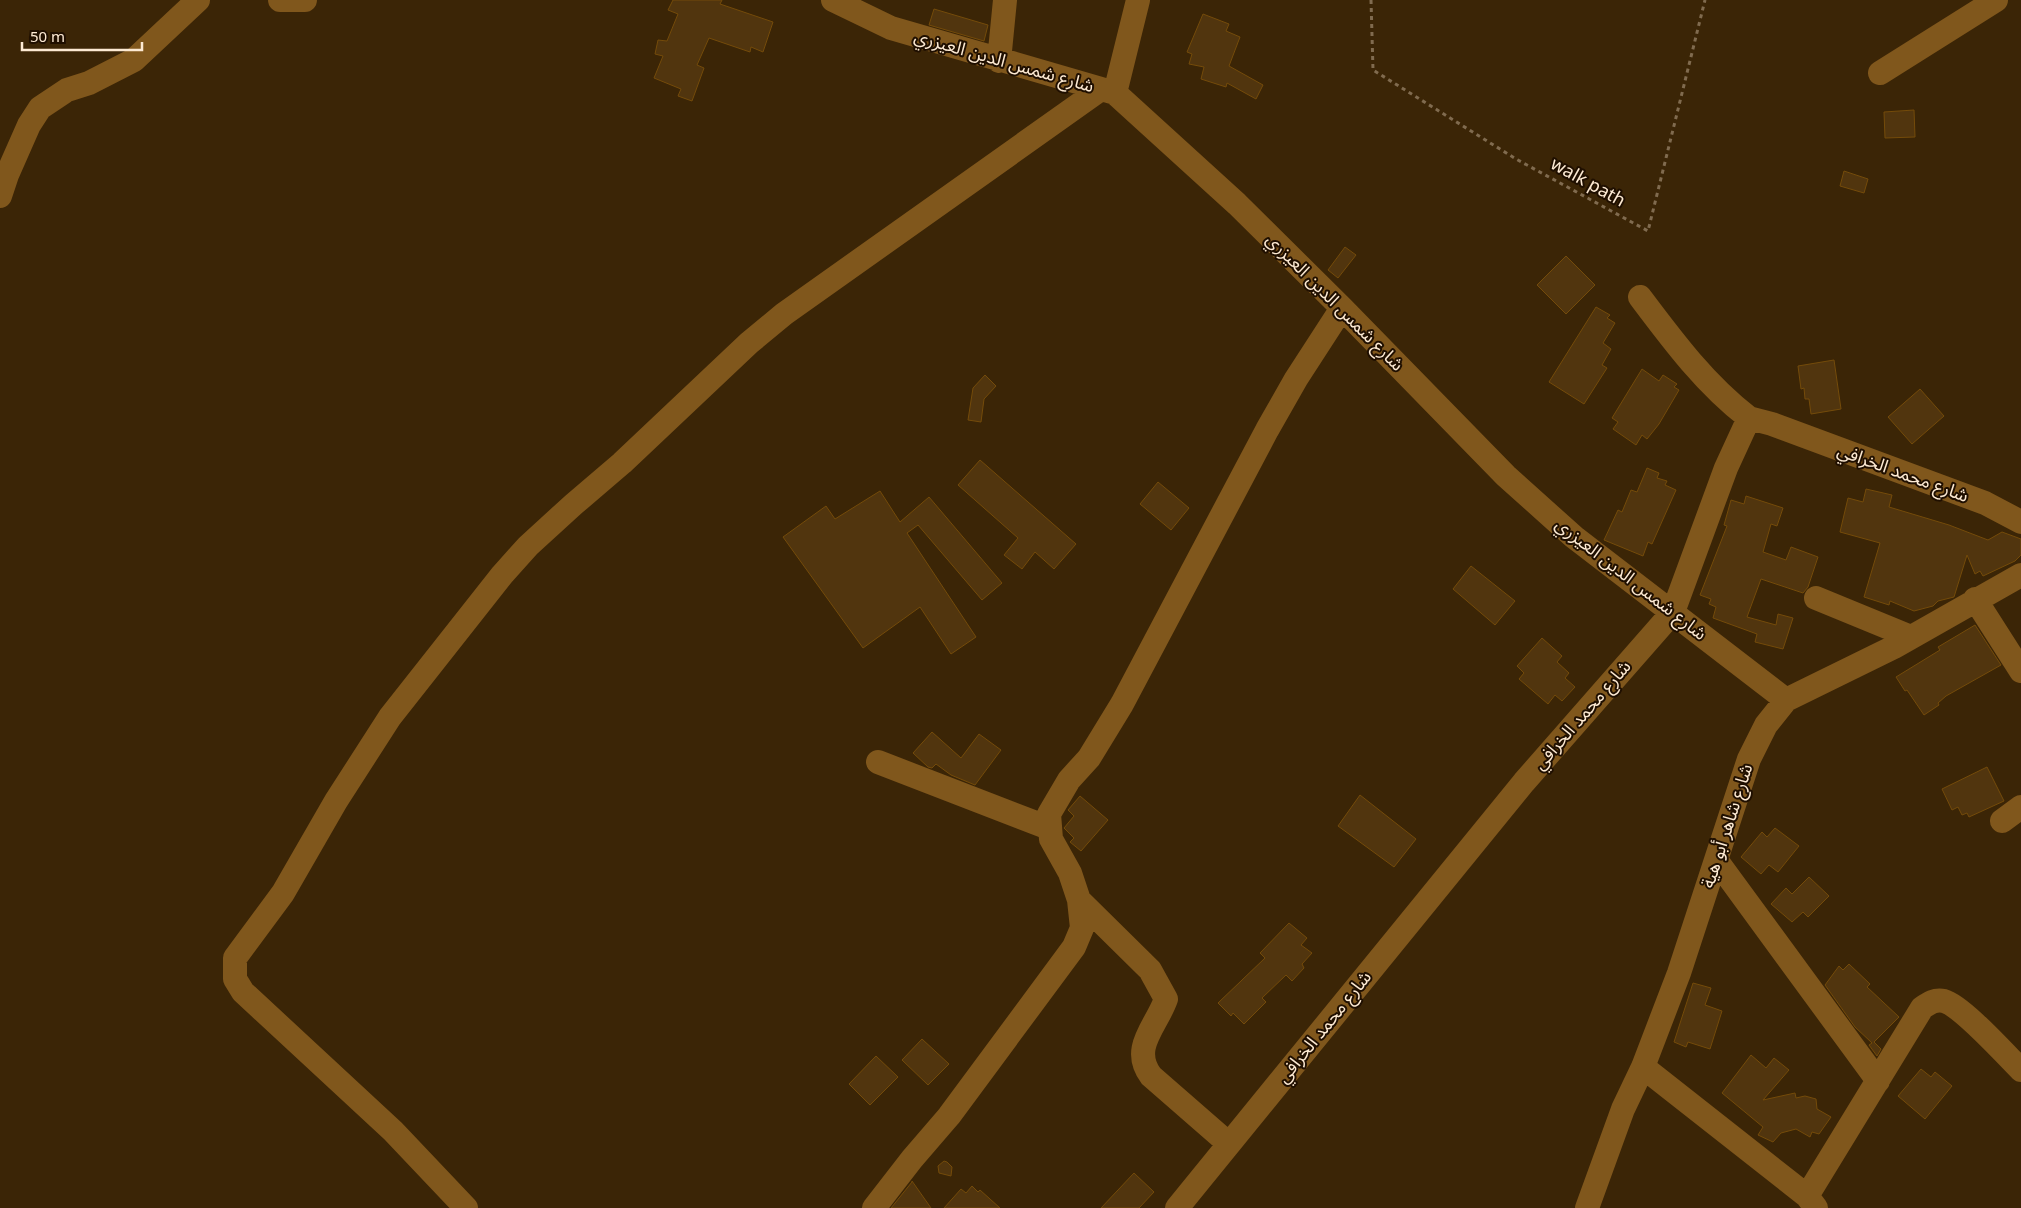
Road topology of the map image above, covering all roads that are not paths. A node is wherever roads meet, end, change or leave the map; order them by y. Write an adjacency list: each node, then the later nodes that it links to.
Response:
1 (198, 0): 11 (street)
2 (280, 0): 3 (street)
3 (306, 0)
4 (833, 0): 8 (street, شارع شمس الدين العيزري)
5 (1005, 0): 8 (street)
6 (1138, 0): 10 (street)
7 (1996, 0): 9 (street)
8 (999, 61): 10 (street, شارع شمس الدين العيزري)
9 (1880, 74)
10 (1108, 91): 13 (street, شارع شمس الدين العيزري); 34 (street)
11 (0, 196)
12 (1640, 297): 14 (street)
13 (1342, 308): 19 (street, شارع شمس الدين العيزري); 26 (street)
14 (1749, 418): 15 (street, شارع محمد الخرافي); 19 (street, شارع محمد الخرافي)
15 (2021, 522)
16 (2021, 575): 18 (street, شارع شاهر أبو هية)
17 (1816, 598): 20 (street)
18 (1975, 599): 20 (street, شارع شاهر أبو هية); 21 (street)
19 (1673, 612): 22 (street, شارع شمس الدين العيزري); 32 (street, شارع محمد الخرافي)
20 (1911, 637): 22 (street, شارع شاهر أبو هية)
21 (2021, 671)
22 (1786, 700): 27 (street, شارع شاهر أبو هية)
23 (878, 762): 26 (street)
24 (2021, 807): 25 (street)
25 (2002, 821)
26 (1049, 828): 28 (street)
27 (1717, 860): 29 (street, شارع شاهر أبو هية); 31 (street)
28 (1079, 900): 32 (street); 35 (street)
29 (1643, 1067): 33 (street); 37 (street, شارع شاهر أبو هية)
30 (2021, 1070): 31 (street)
31 (1878, 1081): 33 (street)
32 (1229, 1144): 36 (street, شارع محمد الخرافي)
33 (1812, 1202)
34 (466, 1208)
35 (874, 1208)
36 (1177, 1208)
37 (1587, 1208)

